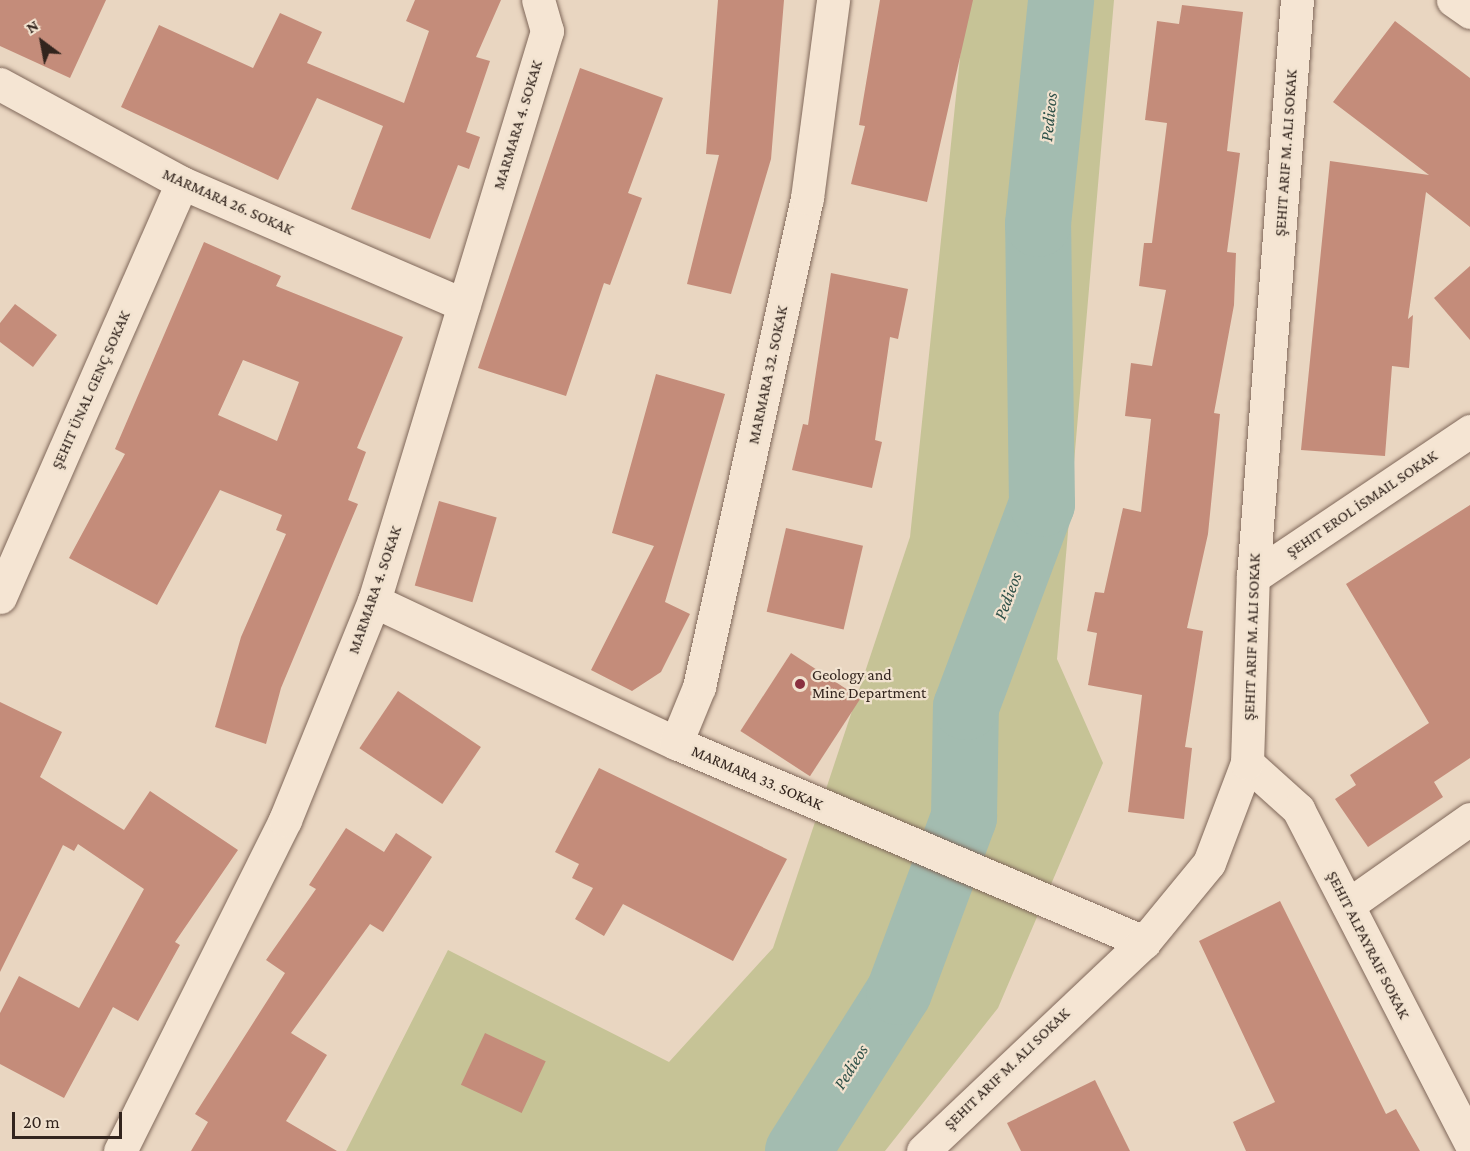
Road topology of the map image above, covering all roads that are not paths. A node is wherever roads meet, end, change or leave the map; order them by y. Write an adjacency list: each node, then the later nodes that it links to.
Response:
1 (538, 0): 8 (street, MARMARA 4. SOKAK)
2 (833, 0): 13 (street, MARMARA 32. SOKAK)
3 (1296, 0): 10 (street, ŞEHIT ARIF M. ALI SOKAK)
4 (1453, 0): 5 (street)
5 (1470, 12)
6 (0, 84): 7 (street, MARMARA 26. SOKAK)
7 (182, 183): 8 (street, MARMARA 26. SOKAK); 11 (street, ŞEHIT ÜNAL GENÇ SOKAK)
8 (464, 305): 12 (street, MARMARA 4. SOKAK)
9 (1470, 431): 10 (street, ŞEHIT EROL İSMAIL SOKAK)
10 (1253, 577): 14 (street, ŞEHIT ARIF M. ALI SOKAK)
11 (0, 597)
12 (374, 601): 13 (street, MARMARA 33. SOKAK); 19 (street, MARMARA 4. SOKAK)
13 (676, 743): 17 (street, MARMARA 33. SOKAK)
14 (1247, 763): 16 (street, ŞEHIT ALPAYRAIF SOKAK); 17 (street, ŞEHIT ARIF M. ALI SOKAK)
15 (1470, 819): 16 (street)
16 (1348, 905): 18 (street, ŞEHIT ALPAYRAIF SOKAK)
17 (1144, 942): 20 (street, ŞEHIT ARIF M. ALI SOKAK)
18 (1470, 1142)
19 (120, 1151)
20 (923, 1151)

